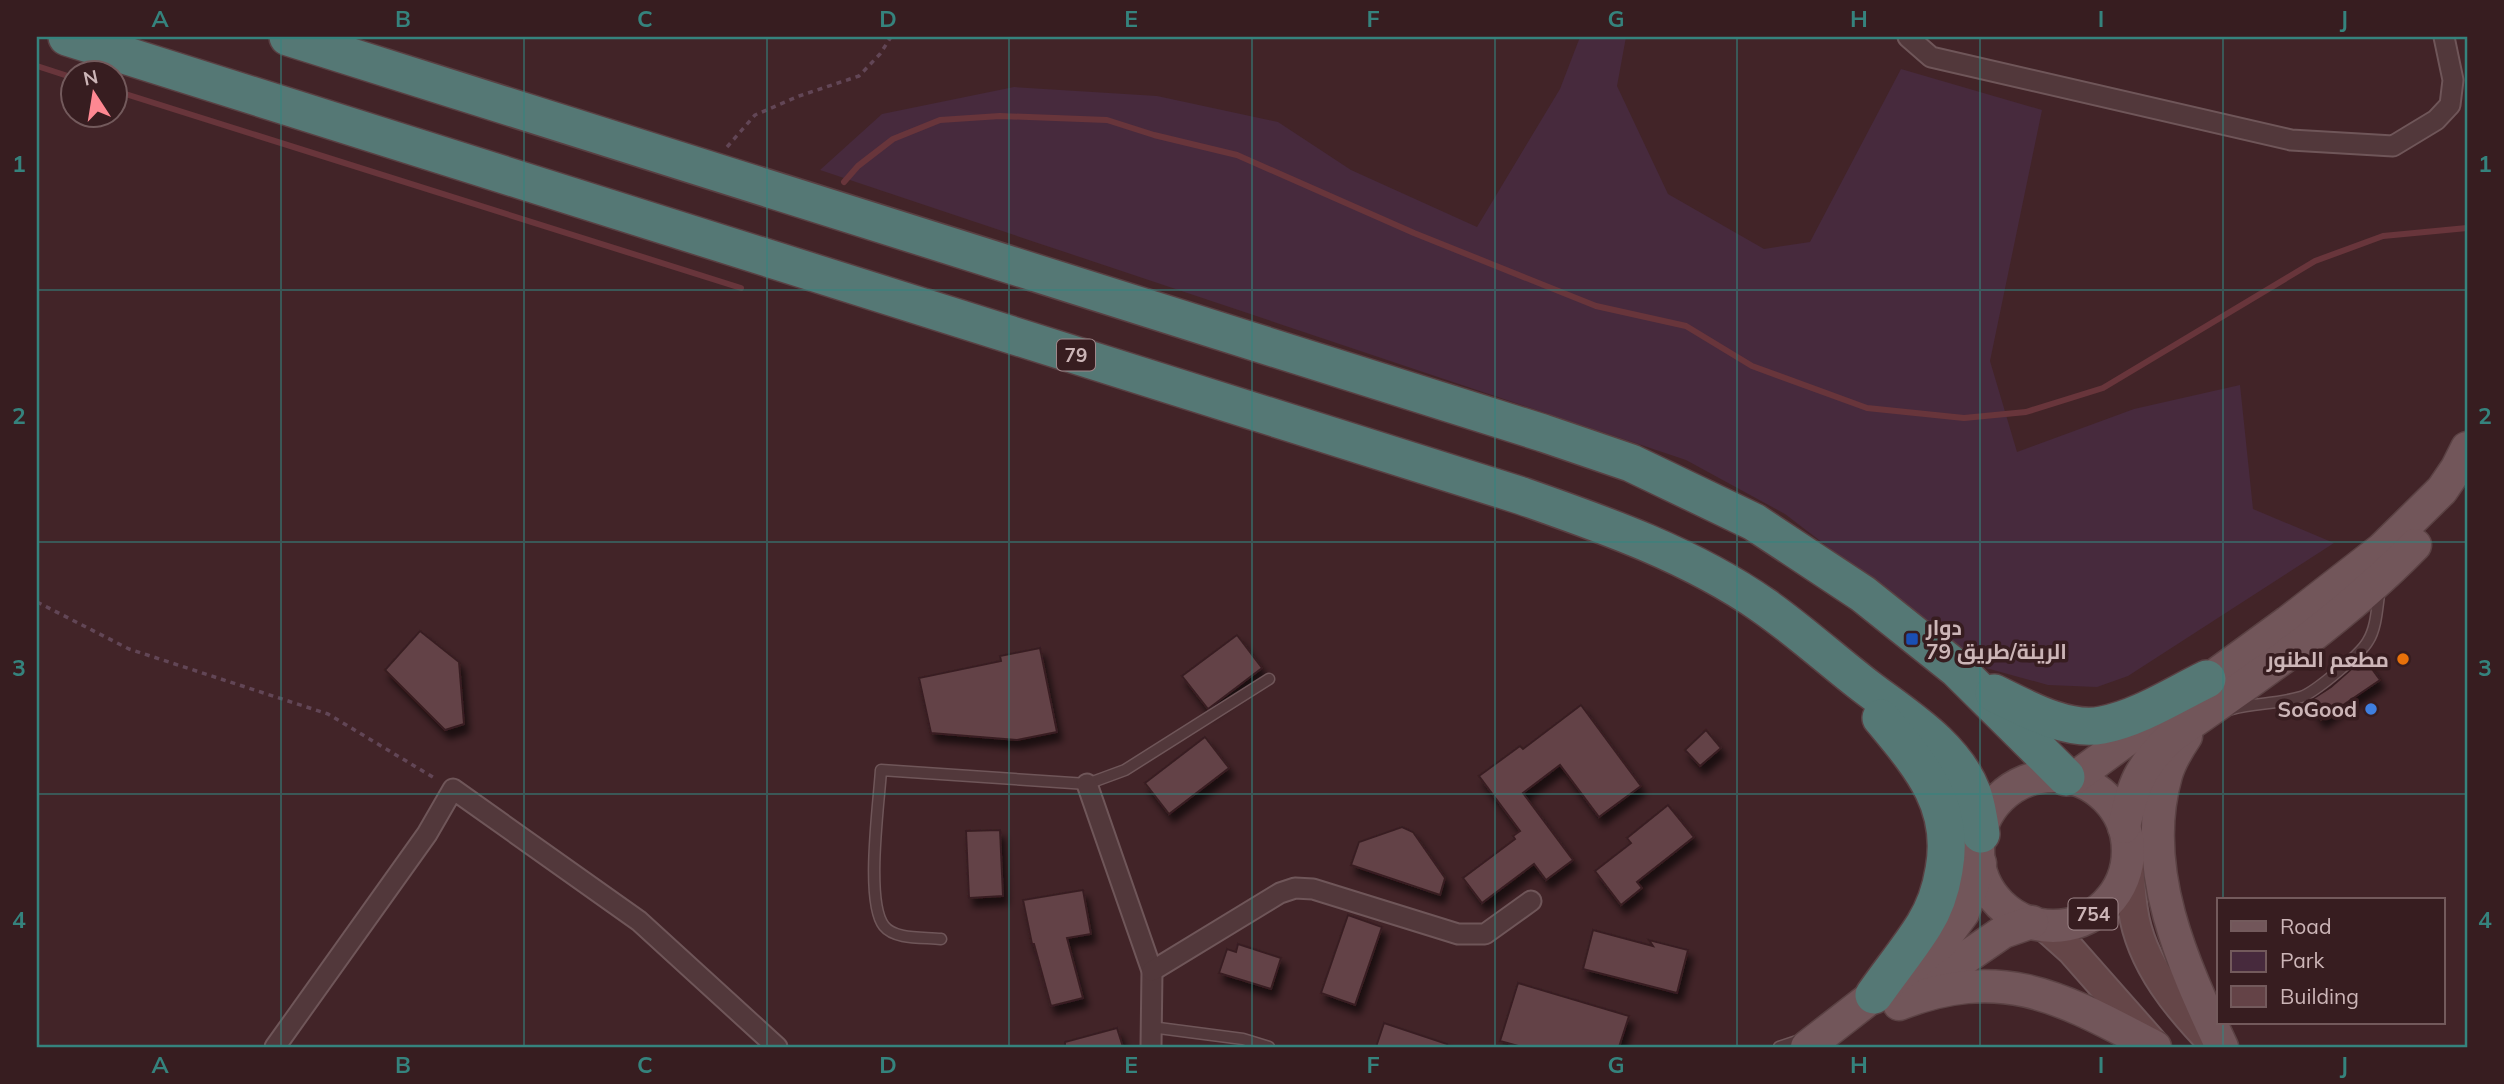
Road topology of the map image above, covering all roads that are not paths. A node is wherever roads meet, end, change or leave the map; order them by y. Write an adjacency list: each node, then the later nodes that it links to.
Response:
1 (67, 37): 8 (highway, 79)
2 (288, 37): 11 (highway)
3 (1908, 37): 4 (street)
4 (2444, 37)
5 (2467, 447): 10 (main road)
6 (2467, 487): 7 (main road, 754)
7 (2381, 578): 12 (main road, 754); 12 (lane)
8 (1836, 663): 16 (highway, 79); 21 (highway)
9 (1269, 679): 14 (lane)
10 (2207, 679): 11 (highway); 13 (main road)
11 (1971, 681): 13 (highway)
12 (2198, 718): 15 (main road, 754); 30 (main road)
13 (2069, 778): 15 (main road); 16 (main road, 754)
14 (1087, 784): 19 (lane); 20 (street)
15 (2126, 839): 18 (main road, 754); 29 (main road)
16 (1980, 848): 18 (main road); 21 (main road, 754)
17 (1531, 901): 20 (street)
18 (2037, 924): 21 (main road, 754); 28 (main road)
19 (941, 939)
20 (1152, 971): 22 (street)
21 (1887, 1000): 23 (main road, 754); 28 (main road)
22 (1151, 1037): 26 (lane)
23 (1822, 1042): 27 (lane)
24 (275, 1047): 25 (street)
25 (778, 1047)
26 (1269, 1047)
27 (1779, 1047)
28 (2156, 1047)
29 (2216, 1047)
30 (2222, 1047)

